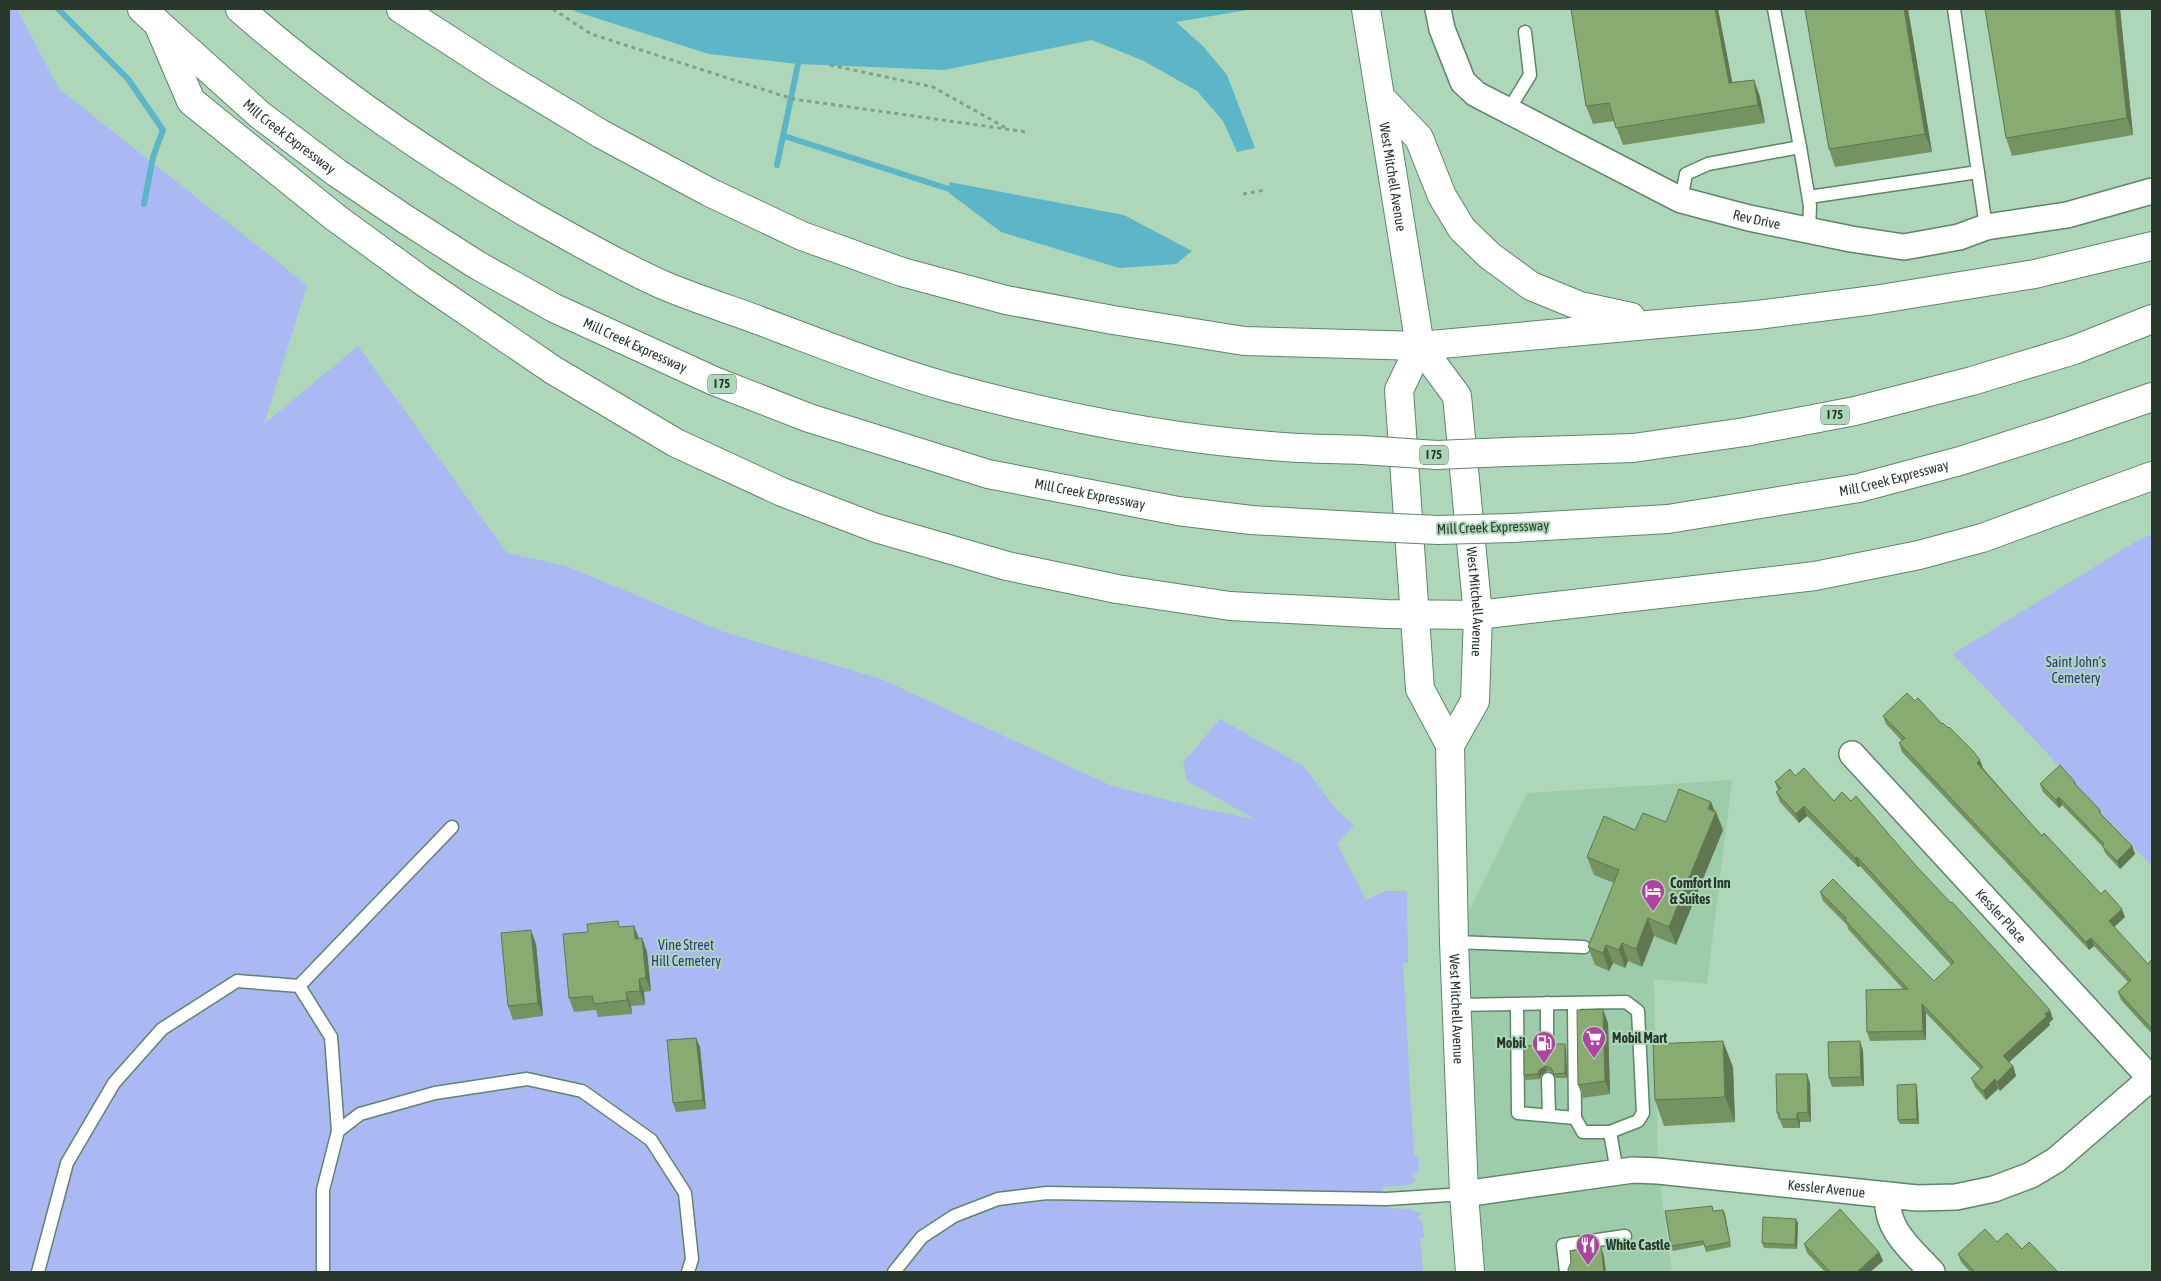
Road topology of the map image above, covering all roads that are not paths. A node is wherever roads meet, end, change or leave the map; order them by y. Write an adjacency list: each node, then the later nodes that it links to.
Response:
1 (240, 9): 19 (main road, I 75, bridge)
2 (401, 9): 21 (main road)
3 (1366, 9): 9 (main road, West Mitchell Avenue)
4 (1774, 9): 11 (lane)
5 (1954, 9): 12 (lane)
6 (150, 17): 22 (main road, Mill Creek Expressway / I 75, bridge); 24 (main road)
7 (1440, 19): 10 (street, Rev Drive)
8 (1525, 32): 10 (lane)
9 (1380, 97): 20 (main road); 21 (main road, West Mitchell Avenue)
10 (1508, 111): 15 (street, Rev Drive)
11 (1800, 147): 14 (lane); 15 (lane)
12 (1978, 172): 14 (lane); 16 (lane)
13 (2152, 191): 16 (street, Rev Drive)
14 (1809, 197): 17 (lane)
15 (1681, 200): 17 (street, Rev Drive)
16 (1986, 227): 17 (street, Rev Drive)
17 (1809, 230)
18 (2152, 246): 20 (main road)
19 (2152, 319)
20 (1657, 323): 21 (main road)
21 (1420, 346): 24 (main road, West Mitchell Avenue); 25 (main road, West Mitchell Avenue)
22 (2152, 396)
23 (2152, 476): 25 (main road)
24 (1415, 614): 25 (main road); 26 (main road, West Mitchell Avenue)
25 (1478, 615): 26 (main road, West Mitchell Avenue)
26 (1450, 745): 29 (main road, West Mitchell Avenue)
27 (1852, 754): 38 (street, Kessler Place)
28 (452, 827): 31 (lane)
29 (1454, 942): 30 (lane); 34 (main road, West Mitchell Avenue)
30 (1584, 946)
31 (299, 986): 41 (lane); 47 (lane)
32 (1574, 1002): 33 (lane); 40 (lane); 42 (lane)
33 (1547, 1003): 35 (lane); 36 (lane)
34 (1457, 1005): 35 (lane); 44 (main road, West Mitchell Avenue)
35 (1517, 1005): 39 (lane)
36 (1547, 1049)
37 (1548, 1079): 39 (lane)
38 (2151, 1079): 45 (street, Kessler Avenue)
39 (1549, 1115): 40 (lane)
40 (1575, 1118): 42 (lane)
41 (338, 1131): 48 (lane); 49 (lane)
42 (1610, 1132): 43 (lane)
43 (1617, 1172): 44 (street, Kessler Avenue); 45 (street, Kessler Avenue)
44 (1464, 1194): 50 (lane); 51 (main road, West Mitchell Avenue)
45 (1888, 1195): 53 (street)
46 (1625, 1236): 52 (lane)
47 (38, 1272)
48 (322, 1272)
49 (688, 1272)
50 (894, 1272)
51 (1470, 1272)
52 (1566, 1272)
53 (1932, 1272)

